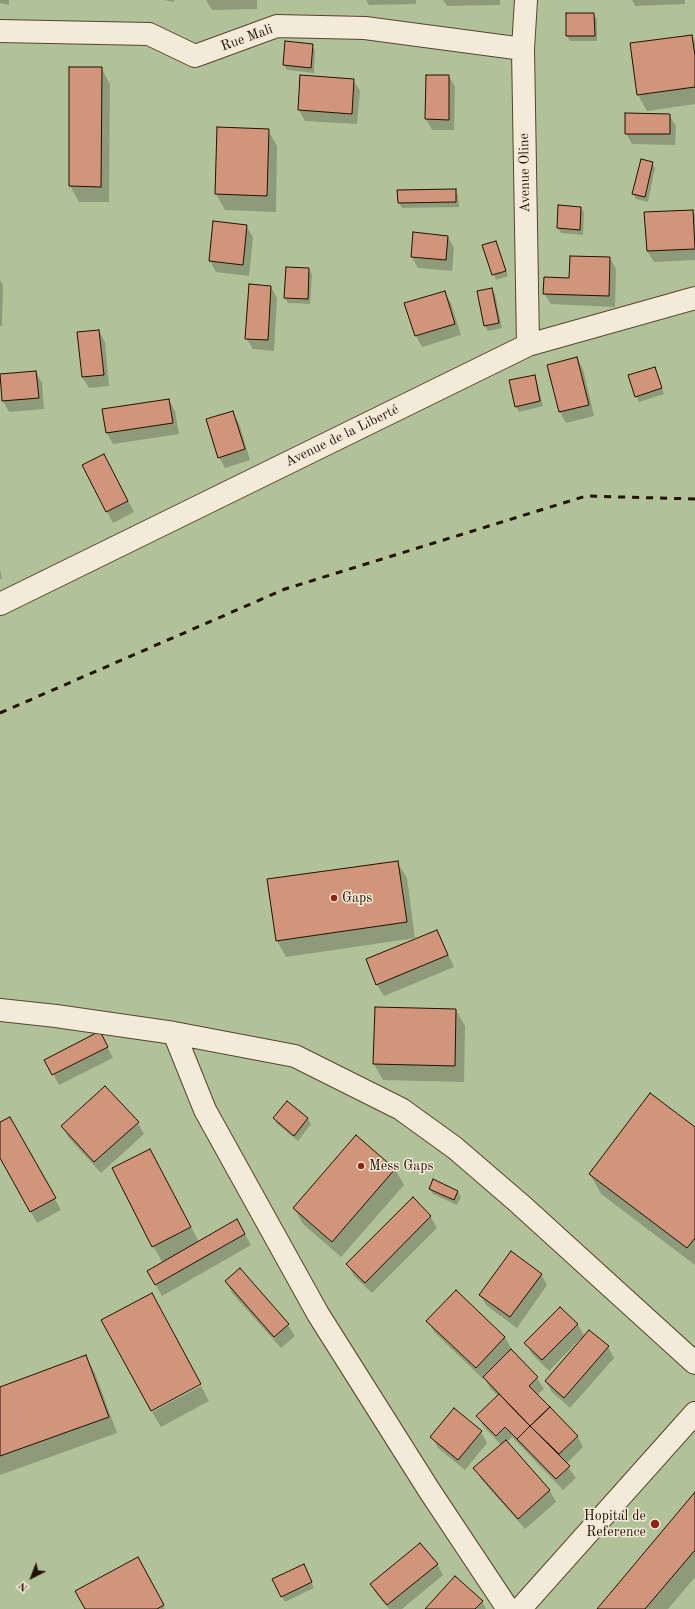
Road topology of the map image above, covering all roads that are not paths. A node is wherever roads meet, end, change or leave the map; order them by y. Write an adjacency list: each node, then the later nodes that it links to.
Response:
1 (526, 0): 3 (street, Avenue Oline)
2 (0, 31): 3 (street, Rue Mali)
3 (523, 48): 5 (street, Avenue Oline)
4 (695, 298): 5 (street, Avenue de la Liberté)
5 (528, 345): 6 (street, Avenue de la Liberté)
6 (0, 604)
7 (0, 1010): 8 (street)
8 (174, 1033): 9 (street); 11 (street)
9 (695, 1363)
10 (695, 1413): 12 (street)
11 (508, 1609)
12 (520, 1609)

